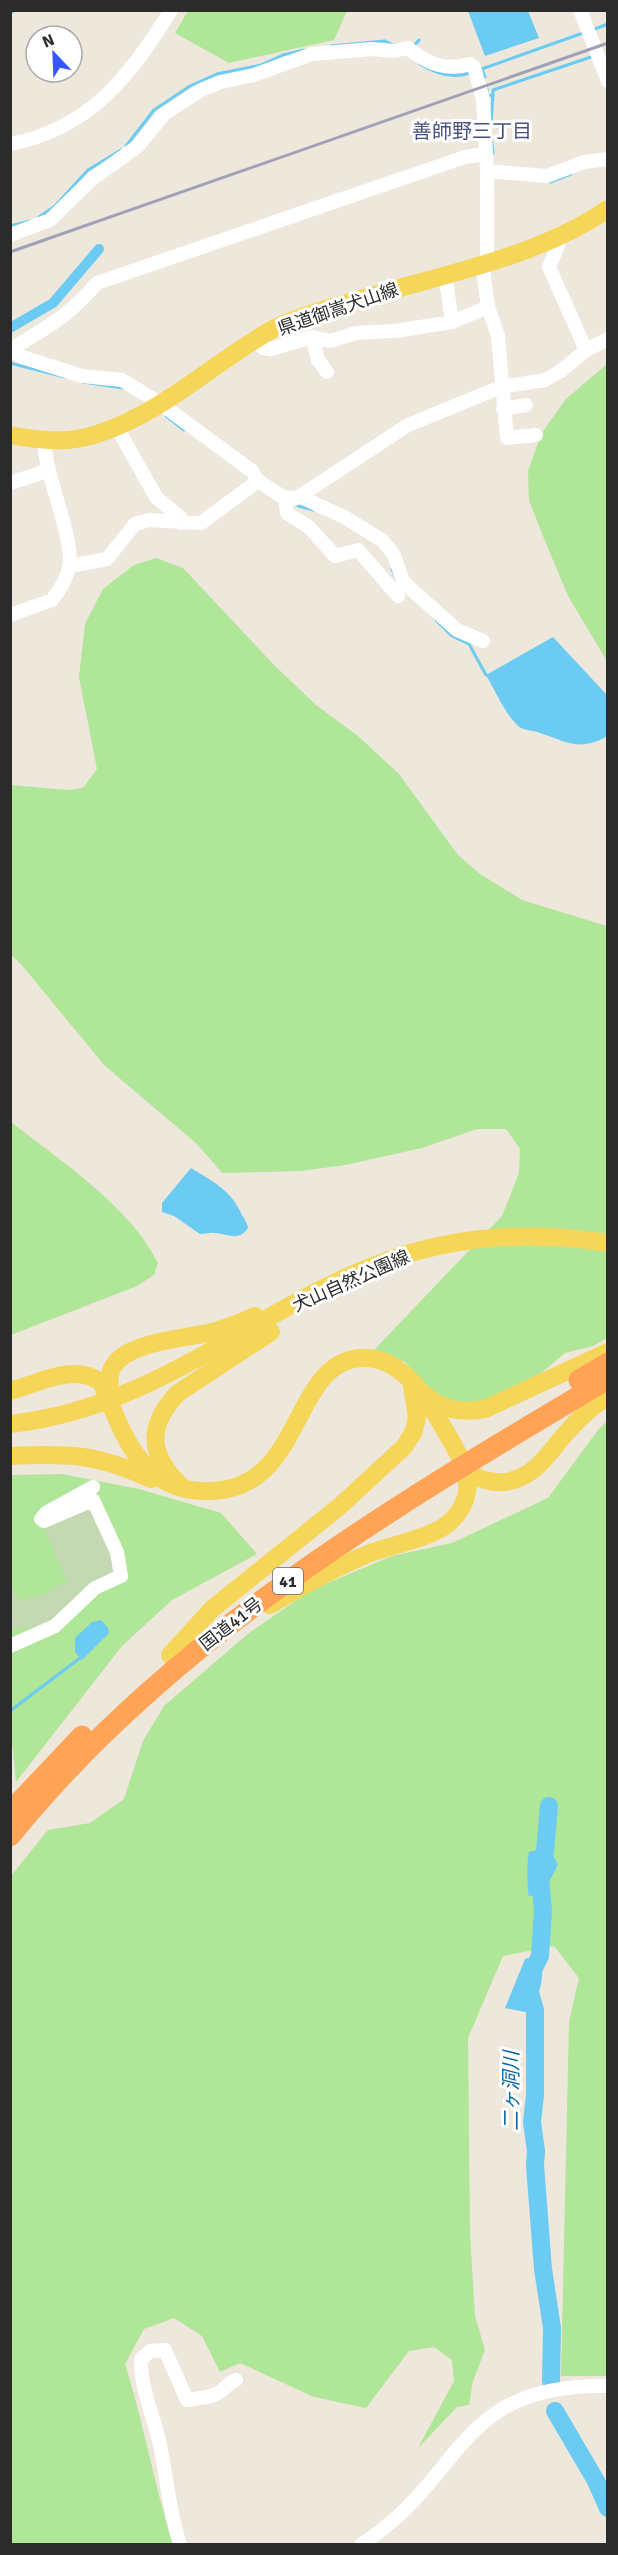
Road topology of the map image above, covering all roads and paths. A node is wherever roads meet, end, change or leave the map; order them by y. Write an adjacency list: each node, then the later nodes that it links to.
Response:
1 (171, 10): 4 (street)
2 (581, 15): 3 (street)
3 (608, 81)
4 (10, 144)
5 (485, 154): 7 (street); 9 (street); 18 (street)
6 (608, 159): 7 (street)
7 (487, 171): 11 (street)
8 (608, 209): 10 (main road, 県道御嵩犬山線)
9 (10, 235)
10 (556, 238): 11 (main road, 県道御嵩犬山線); 19 (street)
11 (484, 262): 12 (main road, 県道御嵩犬山線); 13 (street)
12 (445, 274): 14 (street); 17 (main road, 県道御嵩犬山線)
13 (488, 307): 14 (street); 21 (street)
14 (452, 322): 15 (street)
15 (312, 337): 17 (street); 20 (street)
16 (608, 339): 19 (street)
17 (256, 342): 22 (main road, 県道御嵩犬山線)
18 (10, 350): 22 (street)
19 (586, 350): 21 (street)
20 (327, 372)
21 (501, 387): 24 (street); 32 (street)
22 (161, 404): 25 (main road, 県道御嵩犬山線); 30 (street)
23 (526, 405): 24 (street)
24 (503, 409): 27 (street)
25 (116, 426): 28 (main road, 県道御嵩犬山線); 34 (street)
26 (10, 435): 28 (main road, 県道御嵩犬山線)
27 (536, 435)
28 (44, 441): 29 (street)
29 (47, 471): 31 (street); 35 (street)
30 (258, 481): 33 (street); 34 (street)
31 (10, 483)
32 (301, 497): 33 (street); 38 (street)
33 (285, 498): 36 (street)
34 (181, 523): 35 (street)
35 (69, 566): 37 (street)
36 (398, 596)
37 (10, 615)
38 (483, 641)
39 (608, 1243): 40 (main road, 犬山自然公園線)
40 (390, 1260): 45 (main road); 48 (main road, 犬山自然公園線); 51 (main road)
41 (608, 1352): 44 (main road)
42 (608, 1363): 54 (highway, 国道41号 / 41)
43 (608, 1379): 54 (highway, 国道41号 / 41)
44 (411, 1381): 50 (main road); 51 (main road); 54 (main road)
45 (104, 1383): 46 (main road); 51 (main road)
46 (10, 1391)
47 (608, 1396): 50 (main road)
48 (10, 1424)
49 (10, 1456): 51 (main road)
50 (469, 1475): 54 (main road)
51 (176, 1486)
52 (93, 1487): 53 (street)
53 (10, 1646)
54 (174, 1660): 55 (highway, 国道41号 / 41); 56 (highway, 国道41号 / 41)
55 (10, 1812)
56 (10, 1836)
57 (236, 2380): 59 (street)
58 (608, 2386): 60 (street)
59 (180, 2544)
60 (362, 2544)

